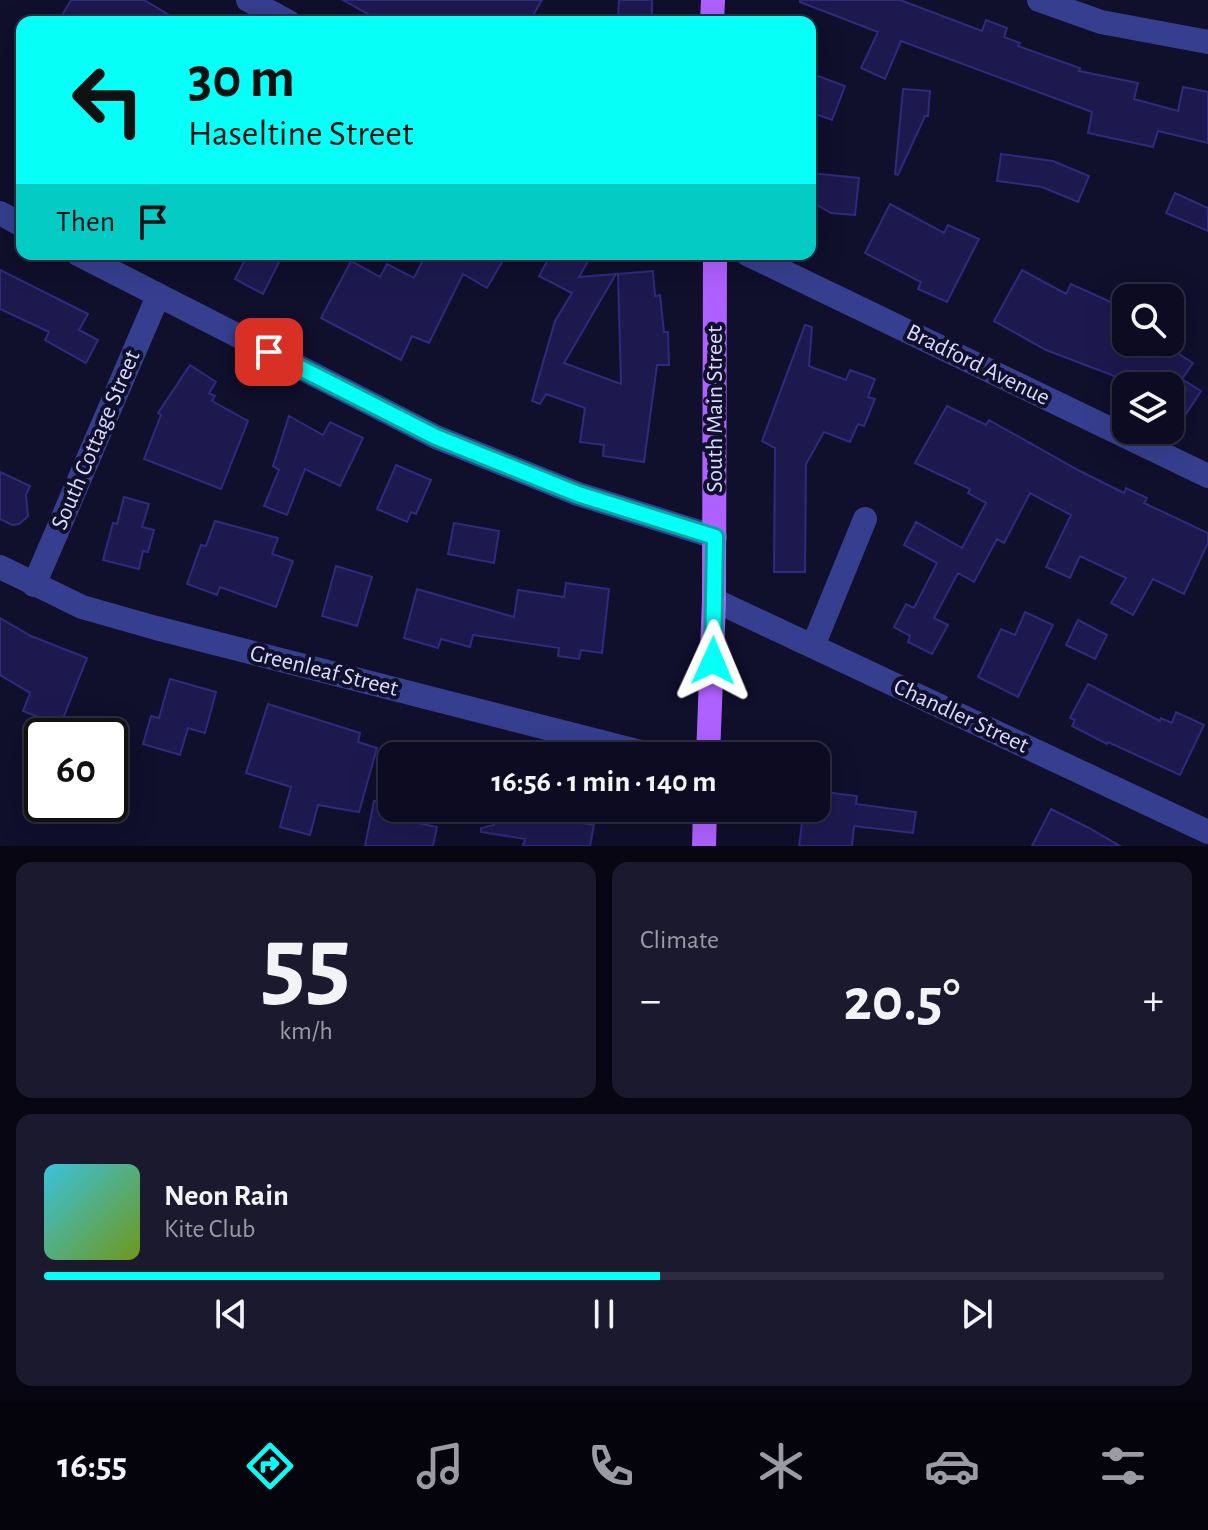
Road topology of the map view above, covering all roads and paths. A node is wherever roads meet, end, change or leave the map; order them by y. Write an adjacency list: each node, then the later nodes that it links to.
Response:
1 (248, 0): 3 (street)
2 (1039, 0): 4 (street)
3 (278, 16)
4 (1208, 42)
5 (89, 260): 8 (street)
6 (715, 260): 11 (main road, South Main Street)
7 (759, 260): 9 (street, Bradford Avenue)
8 (158, 296): 11 (street); 13 (street, South Cottage Street)
9 (1208, 476)
10 (865, 519): 15 (street)
11 (715, 537): 14 (main road, South Main Street)
12 (0, 567): 13 (street, Greenleaf Street)
13 (34, 585): 16 (street, Greenleaf Street)
14 (714, 600): 15 (street, Chandler Street); 17 (main road, South Main Street)
15 (813, 646): 19 (street, Chandler Street)
16 (601, 742)
17 (709, 742)
18 (705, 822): 20 (main road)
19 (1208, 832)
20 (704, 846)

